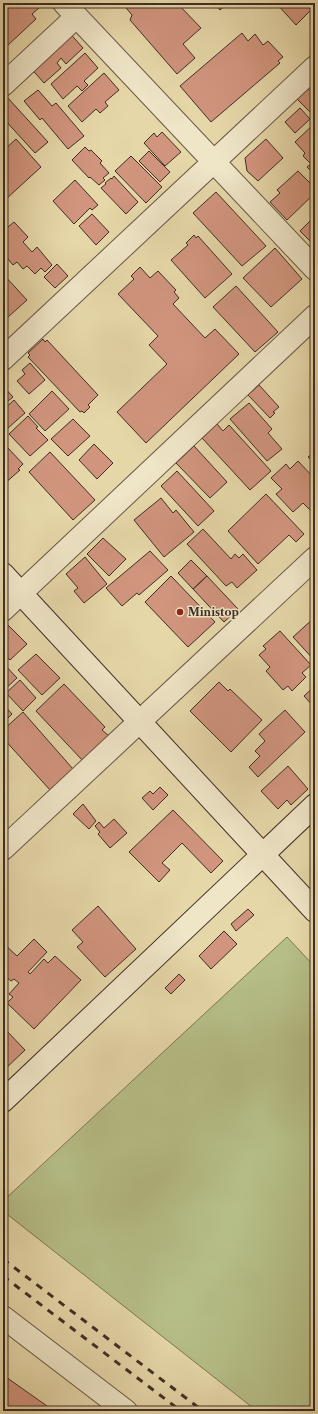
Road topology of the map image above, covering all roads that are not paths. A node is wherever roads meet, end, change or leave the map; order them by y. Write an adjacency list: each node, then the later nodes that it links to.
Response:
1 (70, 10): 3 (street); 4 (street)
2 (315, 67): 4 (street)
3 (3, 85)
4 (214, 162): 5 (street); 7 (street)
5 (315, 269)
6 (315, 316): 10 (street)
7 (3, 359)
8 (315, 558): 12 (street)
9 (3, 574): 10 (street)
10 (21, 593): 11 (street); 12 (street)
11 (3, 610)
12 (141, 722): 14 (street); 15 (street)
13 (315, 805): 15 (street)
14 (3, 850)
15 (262, 854): 16 (street); 17 (street)
16 (315, 911)
17 (3, 1102)
18 (3, 1318): 19 (street)
19 (126, 1411)

